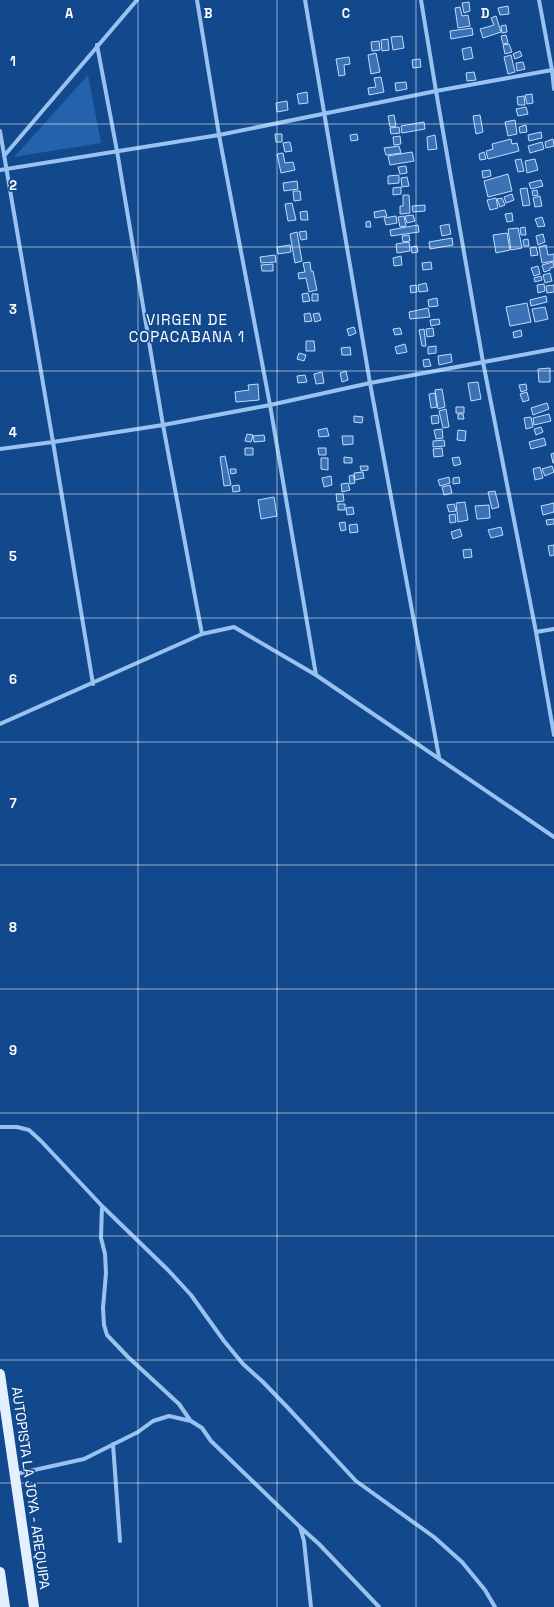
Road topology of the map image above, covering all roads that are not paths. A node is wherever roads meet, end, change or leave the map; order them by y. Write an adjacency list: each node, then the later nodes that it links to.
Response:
1 (137, 0): 6 (street)
2 (197, 0): 12 (street)
3 (305, 0): 10 (street)
4 (421, 0): 9 (street)
5 (539, 0): 7 (street)
6 (97, 45): 13 (street); 14 (street)
7 (552, 70): 8 (street); 9 (street)
8 (554, 89)
9 (436, 91): 10 (street); 18 (street)
10 (325, 114): 12 (street); 19 (street)
11 (0, 131): 14 (street)
12 (219, 135): 13 (street); 20 (street)
13 (117, 151): 15 (street); 21 (street)
14 (4, 156): 15 (street)
15 (7, 168): 16 (street); 22 (street)
16 (0, 170)
17 (554, 349): 18 (street)
18 (483, 362): 19 (street); 25 (street)
19 (370, 383): 20 (street); 31 (street)
20 (270, 405): 21 (street); 27 (street)
21 (163, 425): 22 (street); 26 (street)
22 (53, 442): 23 (street); 28 (street)
23 (0, 449)
24 (554, 629): 25 (street)
25 (536, 632): 30 (street)
26 (202, 634): 27 (street); 28 (street)
27 (316, 674): 31 (street)
28 (93, 684): 29 (street)
29 (0, 724)
30 (554, 735)
31 (439, 757): 32 (street)
32 (554, 837)
33 (0, 1127): 34 (street)
34 (102, 1206): 36 (street); 46 (street)
35 (0, 1374): 38 (main road, AUTOPISTA LA JOYA - AREQUIPA)
36 (191, 1421): 37 (street); 39 (street)
37 (113, 1444): 38 (street); 40 (street)
38 (15, 1474): 43 (main road, AUTOPISTA LA JOYA - AREQUIPA)
39 (300, 1527): 44 (street); 45 (street)
40 (120, 1541)
41 (0, 1572): 42 (main road)
42 (5, 1607)
43 (34, 1607)
44 (312, 1607)
45 (379, 1607)
46 (495, 1607)

